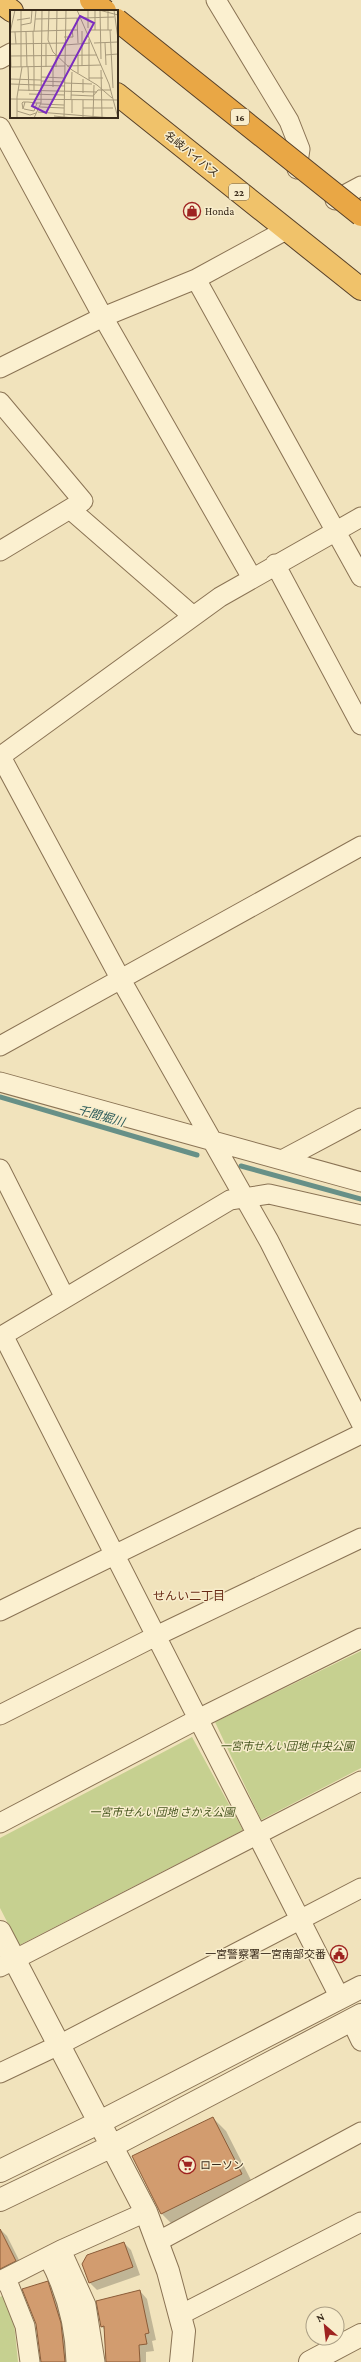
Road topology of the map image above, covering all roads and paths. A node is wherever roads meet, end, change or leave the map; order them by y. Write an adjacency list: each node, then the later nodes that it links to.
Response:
1 (216, 0): 10 (street)
2 (0, 2): 3 (highway)
3 (11, 10)
4 (118, 21): 13 (highway, 16, bridge)
5 (118, 28): 10 (highway)
6 (10, 54): 7 (street)
7 (0, 59)
8 (118, 95): 15 (highway, 名岐バイパス / 22)
9 (0, 127): 18 (street)
10 (298, 169): 12 (highway)
11 (361, 186): 12 (street)
12 (335, 200): 14 (highway)
13 (361, 215)
14 (361, 221)
15 (286, 230): 16 (street); 17 (highway, 名岐バイパス / 22)
16 (196, 279): 18 (street); 23 (street)
17 (361, 289)
18 (103, 317): 19 (street); 27 (street)
19 (0, 368)
20 (0, 402): 21 (street)
21 (70, 509): 24 (street); 28 (street)
22 (361, 517): 23 (street)
23 (336, 531): 25 (street); 26 (street)
24 (0, 551)
25 (275, 564): 27 (street); 29 (street)
26 (361, 577)
27 (252, 578): 28 (street)
28 (192, 616): 30 (street)
29 (361, 724)
30 (0, 755): 32 (street)
31 (361, 846): 32 (street)
32 (120, 978): 33 (street); 36 (street)
33 (0, 1046)
34 (0, 1082): 36 (street)
35 (361, 1118): 37 (street)
36 (210, 1140): 37 (street); 40 (street)
37 (282, 1160): 39 (street)
38 (0, 1169): 42 (street)
39 (361, 1182)
40 (244, 1198): 41 (street); 42 (street); 44 (street)
41 (361, 1215)
42 (65, 1298): 43 (street)
43 (1, 1336): 47 (street)
44 (361, 1423)
45 (361, 1434): 47 (street)
46 (361, 1538): 49 (street)
47 (115, 1554): 48 (street); 49 (street)
48 (0, 1611)
49 (156, 1636): 51 (street); 52 (street)
50 (361, 1638): 52 (street)
51 (0, 1715)
52 (198, 1719): 54 (street); 55 (street)
53 (361, 1780): 55 (street)
54 (0, 1824)
55 (257, 1835): 57 (street); 59 (street)
56 (361, 1888): 57 (street)
57 (300, 1919): 61 (street); 64 (street)
58 (0, 1932): 59 (street)
59 (7, 1963): 64 (street)
60 (361, 1987): 61 (street)
61 (340, 1998): 66 (street)
62 (356, 2017): 63 (street); 68 (street)
63 (361, 2041)
64 (59, 2045): 65 (street); 66 (street)
65 (0, 2073)
66 (100, 2122): 68 (street); 69 (street)
67 (361, 2132): 73 (street)
68 (112, 2146): 70 (street); 71 (street)
69 (0, 2171)
70 (0, 2200)
71 (146, 2212): 73 (street); 74 (street)
72 (361, 2222): 76 (street)
73 (157, 2242): 76 (street)
74 (54, 2253): 75 (street); 78 (street)
75 (3, 2280): 79 (street)
76 (180, 2315): 81 (street)
77 (361, 2335): 82 (street)
78 (82, 2350): 80 (street)
79 (30, 2362)
80 (95, 2362)
81 (181, 2362)
82 (310, 2362)

